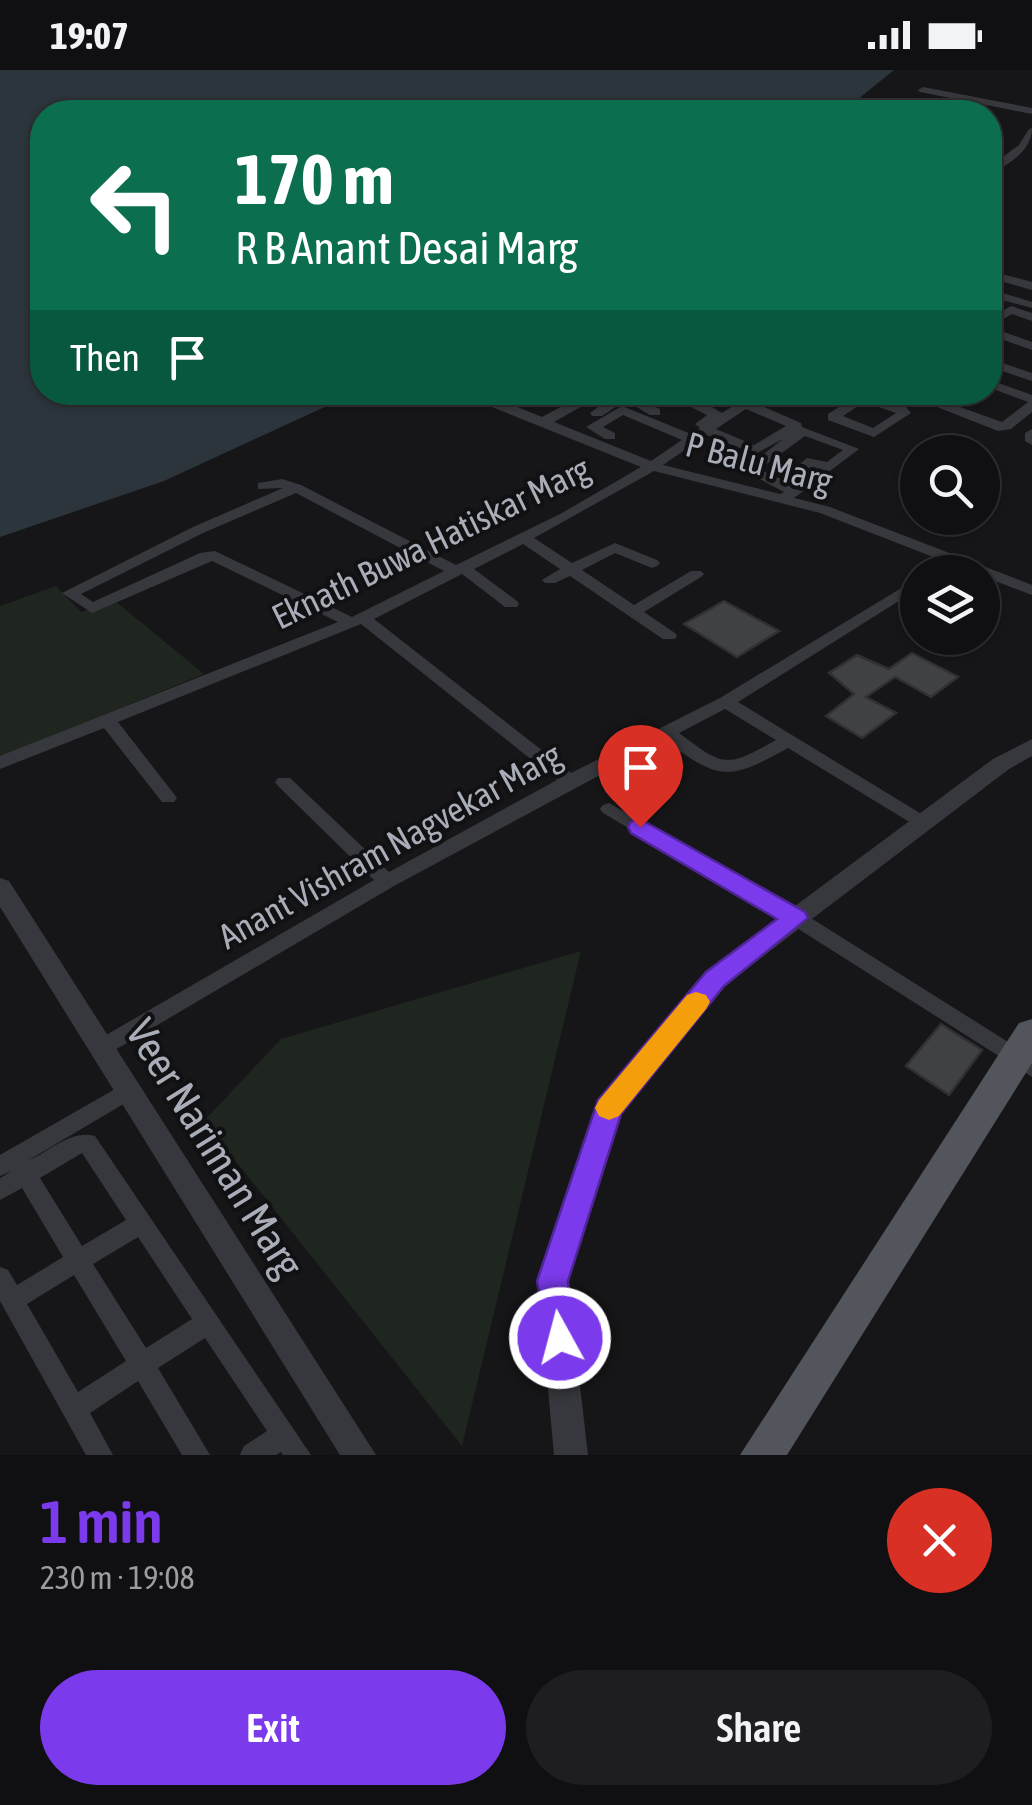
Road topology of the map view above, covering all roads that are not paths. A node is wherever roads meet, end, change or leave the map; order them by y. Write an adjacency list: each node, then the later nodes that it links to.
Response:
1 (932, 82): 3 (street)
2 (923, 90): 3 (street)
3 (955, 91): 4 (street)
4 (987, 100)
5 (1002, 104): 6 (street)
6 (1032, 111)
7 (1029, 142): 8 (street)
8 (1002, 163)
9 (1002, 277): 10 (street)
10 (1032, 286)
11 (1002, 297): 12 (street)
12 (1032, 306)
13 (1002, 316): 14 (street)
14 (1032, 317)
15 (1002, 335): 17 (street)
16 (1002, 346): 18 (street)
17 (1032, 346)
18 (1032, 356)
19 (1002, 367): 20 (street)
20 (1032, 377)
21 (1002, 389): 22 (street)
22 (1032, 402): 32 (street)
23 (508, 405): 33 (street, P Balu Marg)
24 (525, 405): 33 (street)
25 (563, 405): 33 (street)
26 (640, 405): 35 (street)
27 (697, 405): 35 (street)
28 (739, 405): 35 (street, Eknath Buwa Hatiskar Marg)
29 (764, 405): 35 (street)
30 (770, 405): 31 (street)
31 (842, 405)
32 (940, 405)
33 (544, 416): 37 (street, P Balu Marg)
34 (1032, 433): 36 (street)
35 (695, 434): 35 (street); 37 (street, Eknath Buwa Hatiskar Marg)
36 (1032, 441)
37 (652, 466): 40 (street, P Balu Marg); 41 (street, Eknath Buwa Hatiskar Marg)
38 (263, 486): 39 (street)
39 (296, 488): 44 (street); 53 (street)
40 (789, 495): 40 (street); 42 (street, P Balu Marg)
41 (523, 538): 44 (street, Eknath Buwa Hatiskar Marg); 45 (street)
42 (947, 555)
43 (652, 563): 45 (street)
44 (458, 569): 51 (street); 53 (street, Eknath Buwa Hatiskar Marg)
45 (570, 569): 48 (street); 52 (street)
46 (696, 574): 52 (street)
47 (1000, 577): 49 (street, P Balu Marg)
48 (550, 580)
49 (1032, 590)
50 (900, 593): 55 (street, Anant Vishram Nagvekar Marg)
51 (511, 604)
52 (634, 612): 54 (street)
53 (356, 620): 56 (street, Eknath Buwa Hatiskar Marg); 61 (street)
54 (669, 636)
55 (726, 702): 57 (street, Anant Vishram Nagvekar Marg); 58 (street)
56 (106, 719): 60 (street, Eknath Buwa Hatiskar Marg); 64 (street)
57 (662, 734): 58 (street); 61 (street, Anant Vishram Nagvekar Marg); 63 (street)
58 (789, 740): 66 (street)
59 (1032, 746): 66 (street)
60 (0, 763)
61 (570, 781): 67 (street, Anant Vishram Nagvekar Marg)
62 (284, 782): 67 (street)
63 (725, 782)
64 (168, 798)
65 (608, 809): 69 (street)
66 (922, 822): 69 (street)
67 (387, 881): 70 (street, Anant Vishram Nagvekar Marg)
68 (0, 887): 70 (street, Veer Nariman Marg)
69 (796, 918): 71 (street); 86 (street)
70 (101, 1048): 72 (street, Veer Nariman Marg)
71 (1026, 1053): 87 (main road)
72 (129, 1090): 73 (street); 85 (street, Veer Nariman Marg)
73 (14, 1166): 74 (street); 75 (street); 76 (street)
74 (0, 1190)
75 (141, 1222): 76 (street); 78 (street)
76 (78, 1260): 77 (street); 79 (street)
77 (6, 1289): 80 (street)
78 (208, 1322): 79 (street); 81 (street)
79 (142, 1364): 80 (street); 83 (street)
80 (74, 1409): 82 (street)
81 (291, 1445): 84 (street)
82 (100, 1455)
83 (197, 1455)
84 (253, 1455)
85 (359, 1455)
86 (572, 1455)
87 (762, 1455)

